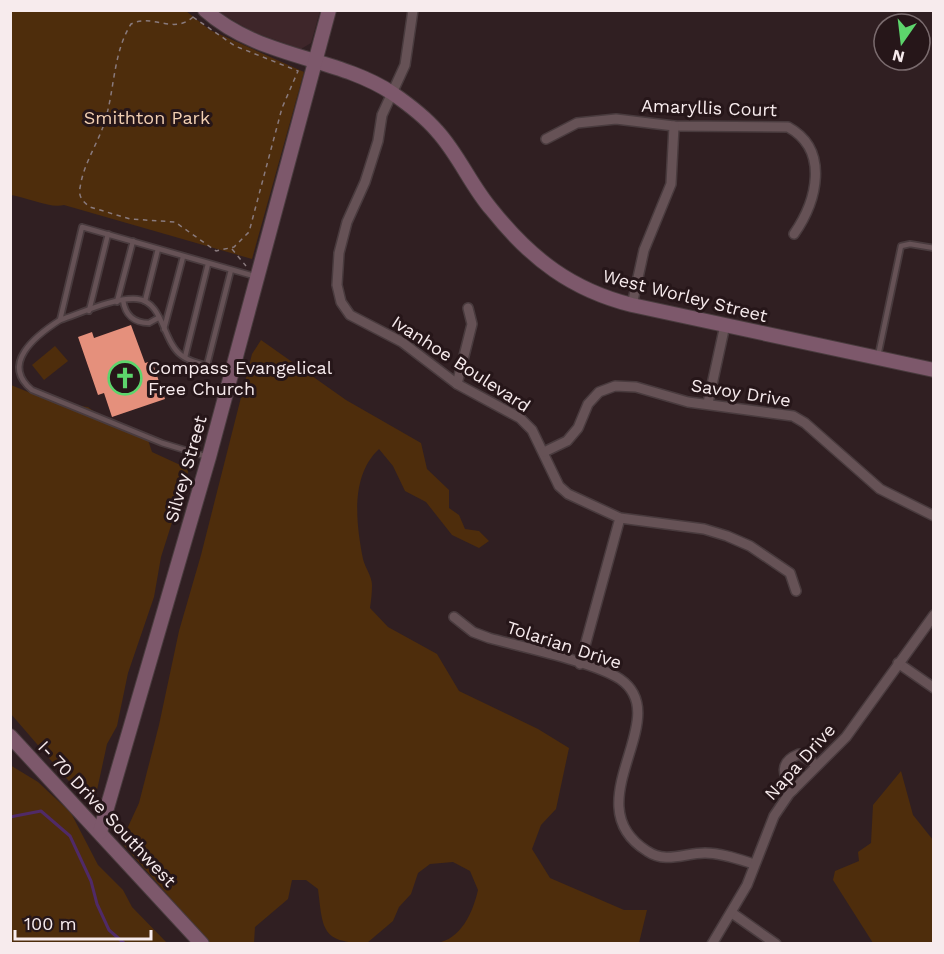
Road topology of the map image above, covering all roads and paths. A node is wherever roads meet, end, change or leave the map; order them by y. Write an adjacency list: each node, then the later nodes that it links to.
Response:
1 (205, 10): 4 (street, West Worley Street)
2 (329, 10): 4 (street, Silvey Street)
3 (413, 10): 6 (street, Ivanhoe Boulevard)
4 (315, 63): 6 (street, West Worley Street); 17 (street, Silvey Street)
5 (298, 71): 5 (path)
6 (390, 92): 21 (street, West Worley Street); 33 (street, Ivanhoe Boulevard)
7 (674, 126): 8 (street, Amaryllis Court); 10 (street, Amaryllis Court); 21 (street)
8 (546, 139)
9 (108, 234): 11 (lane); 23 (lane); 25 (lane)
10 (794, 234)
11 (133, 241): 13 (lane); 20 (lane)
12 (933, 248): 29 (lane)
13 (158, 249): 14 (lane); 19 (lane)
14 (183, 257): 15 (lane); 27 (lane)
15 (208, 264): 16 (lane); 28 (lane)
16 (231, 270): 17 (lane); 30 (lane)
17 (257, 277): 31 (street, Silvey Street)
18 (123, 300): 19 (lane); 20 (lane); 24 (lane)
19 (145, 301): 24 (lane)
20 (117, 302): 23 (lane)
21 (632, 305): 26 (street, West Worley Street)
22 (468, 308): 33 (street)
23 (88, 311): 25 (lane)
24 (158, 318): 27 (lane)
25 (60, 320): 36 (lane)
26 (725, 326): 29 (street, West Worley Street); 34 (street)
27 (164, 329): 28 (lane)
28 (185, 357): 30 (lane)
29 (878, 359): 32 (street, West Worley Street)
30 (207, 365): 31 (lane)
31 (232, 370): 36 (street, Silvey Street)
32 (933, 370)
33 (457, 384): 35 (street, Ivanhoe Boulevard)
34 (708, 403): 35 (street, Savoy Drive); 37 (street, Savoy Drive)
35 (544, 452): 38 (street, Ivanhoe Boulevard)
36 (209, 457): 48 (street, Silvey Street)
37 (933, 516)
38 (620, 518): 39 (street, Ivanhoe Boulevard); 43 (street)
39 (796, 591)
40 (933, 615): 42 (street, Napa Drive)
41 (454, 617): 43 (street, Tolarian Drive)
42 (898, 663): 44 (street); 46 (street, Napa Drive)
43 (580, 664): 49 (street, Tolarian Drive)
44 (933, 688)
45 (10, 736): 48 (street, I- 70 Drive Southwest)
46 (817, 765): 47 (street, Napa Drive); 47 (street)
47 (793, 790): 49 (street, Napa Drive)
48 (100, 832): 51 (street, I- 70 Drive Southwest)
49 (754, 864): 50 (street, Napa Drive)
50 (732, 913): 52 (street, Napa Drive); 53 (street)
51 (202, 944)
52 (712, 944)
53 (776, 944)

